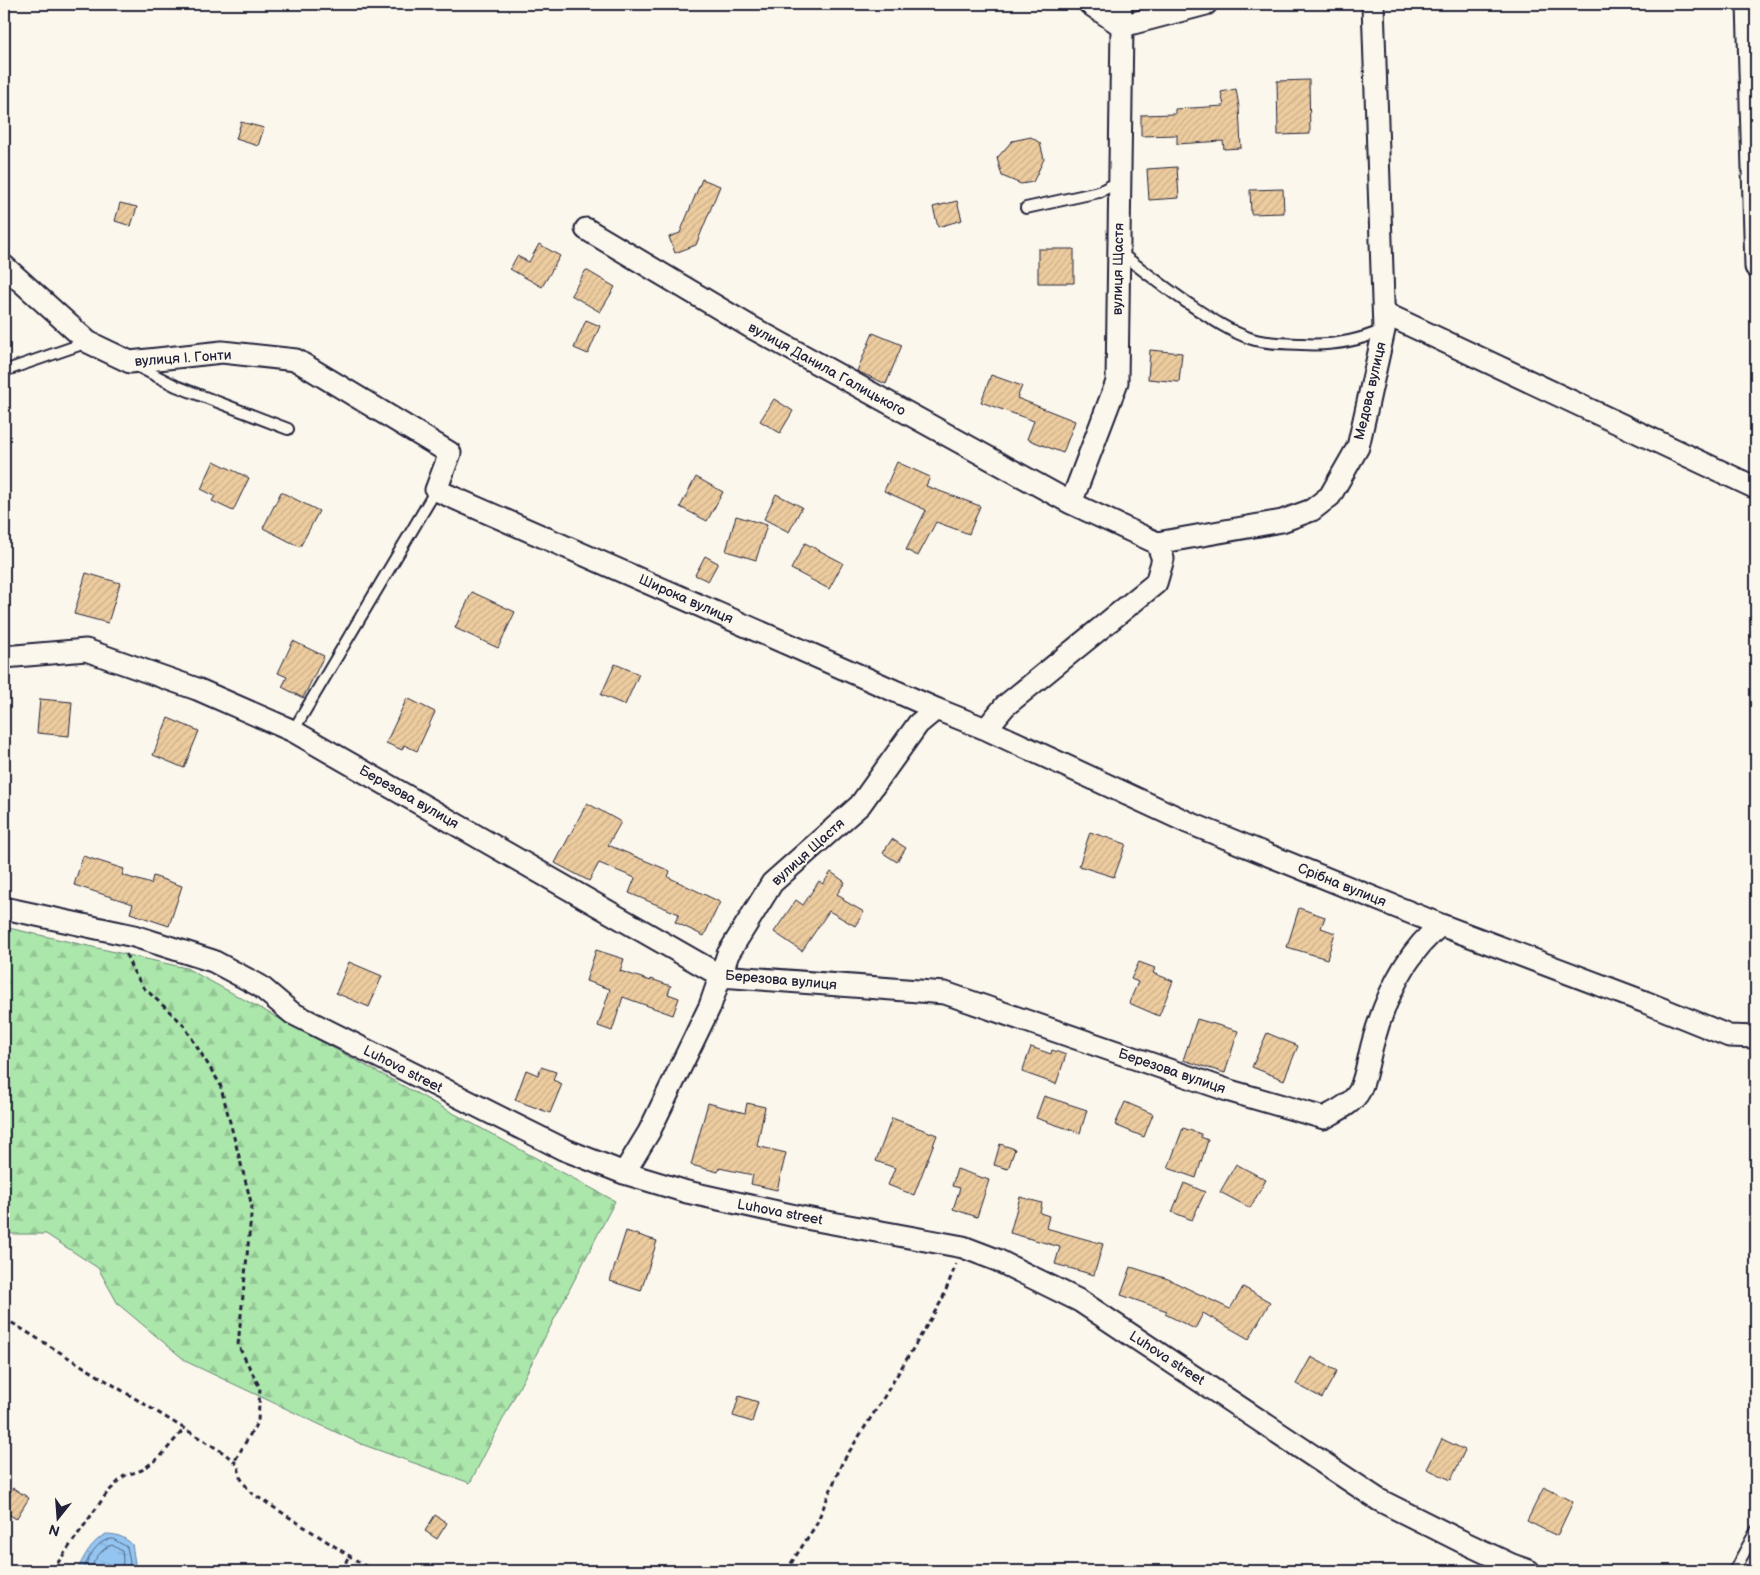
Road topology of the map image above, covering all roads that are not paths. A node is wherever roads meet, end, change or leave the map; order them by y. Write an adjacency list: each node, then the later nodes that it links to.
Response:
1 (1090, 4): 6 (street)
2 (1120, 4): 6 (street, вулиця Щастя)
3 (1206, 4): 6 (street)
4 (1373, 4): 13 (street, Медова вулиця)
5 (1748, 4): 12 (street)
6 (1122, 26): 7 (street, вулиця Щастя)
7 (1120, 181): 8 (lane); 10 (street, вулиця Щастя)
8 (1026, 208)
9 (586, 229): 20 (street, вулиця Данила Галицького)
10 (1118, 252): 13 (lane); 20 (street, вулиця Щастя)
11 (4, 266): 14 (street, вулиця І. Гонти)
12 (1756, 267)
13 (1384, 321): 18 (street); 21 (street, Медова вулиця)
14 (88, 342): 15 (street, вулиця І. Гонти); 16 (lane)
15 (130, 362): 17 (lane); 19 (street, вулиця І. Гонти)
16 (4, 371)
17 (288, 429)
18 (1756, 488)
19 (436, 490): 23 (street, Широка вулиця); 25 (lane)
20 (1071, 503): 21 (street)
21 (1157, 543): 24 (street)
22 (4, 657): 25 (street, Березова вулиця)
23 (936, 709): 24 (street, Срібна вулиця); 28 (street, вулиця Щастя)
24 (986, 728): 27 (street, Срібна вулиця)
25 (293, 731): 28 (street, Березова вулиця)
26 (4, 908): 30 (street, Luhova street)
27 (1441, 925): 28 (street, Березова вулиця); 29 (street, Срібна вулиця)
28 (721, 976): 30 (street, вулиця Щастя)
29 (1756, 1036)
30 (624, 1173): 32 (street, Luhova street)
31 (1756, 1532): 33 (lane)
32 (1529, 1571)
33 (1734, 1571)

